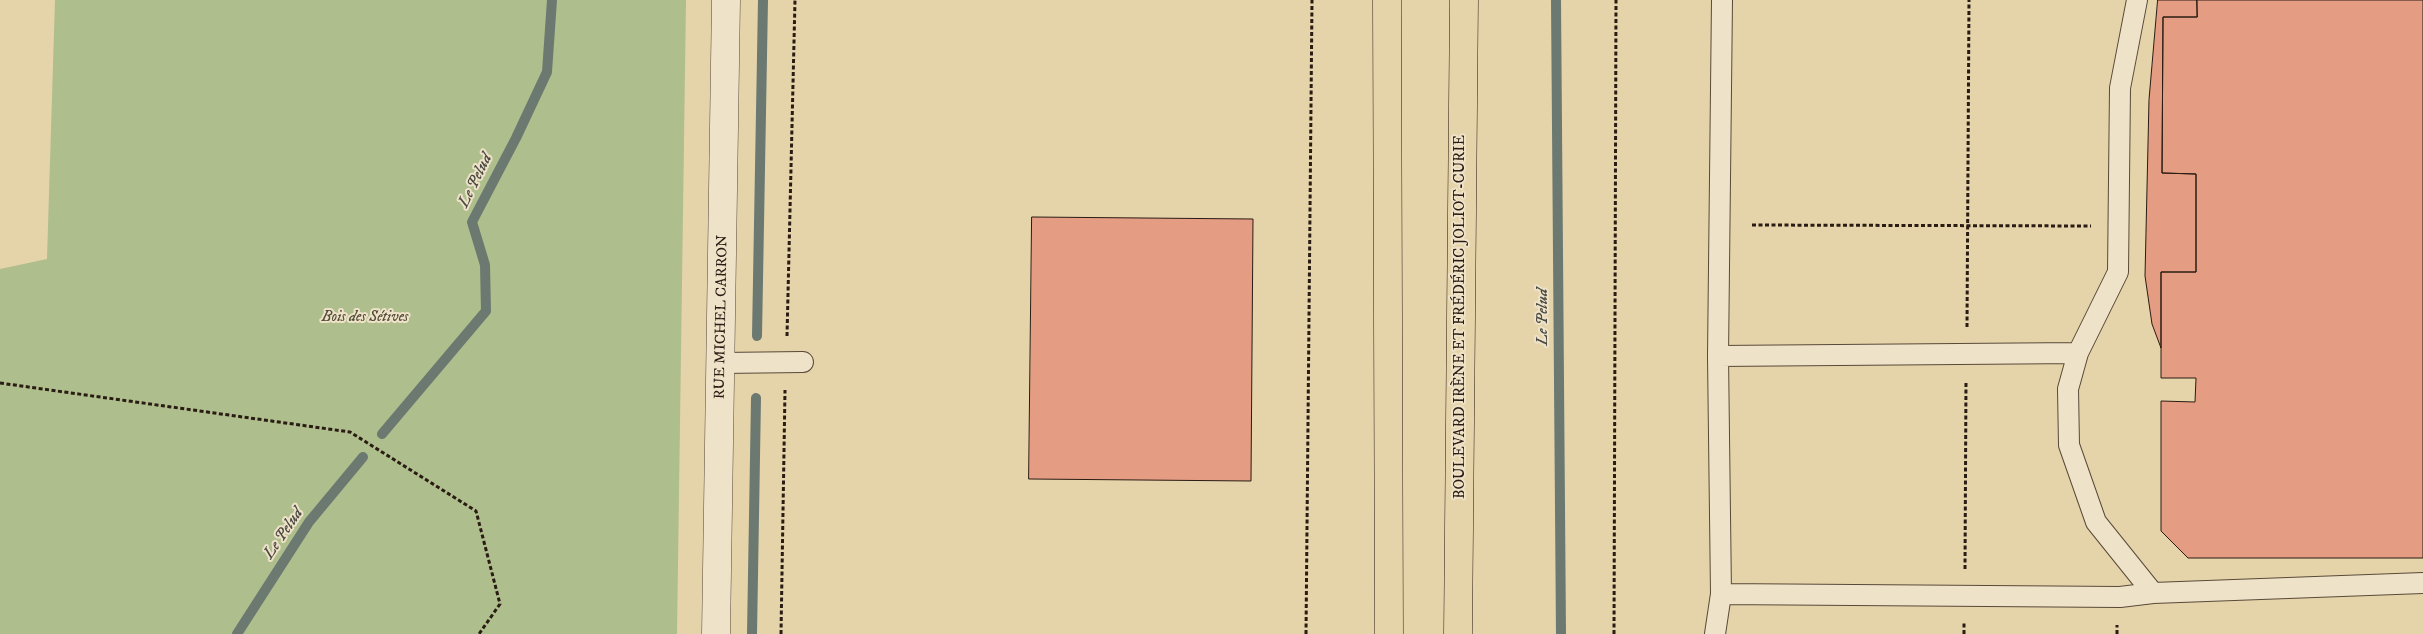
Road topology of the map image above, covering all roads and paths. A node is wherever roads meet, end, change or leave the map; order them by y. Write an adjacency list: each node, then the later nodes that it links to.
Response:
1 (726, 0): 16 (street, RUE MICHEL CARRON)
2 (795, 0): 17 (path)
3 (1312, 0): 26 (path)
4 (1387, 0): 27 (main road)
5 (1464, 0): 28 (main road, BOULEVARD IRÈNE ET FRÉDÉRIC JOLIOT-CURIE)
6 (1616, 0): 29 (path)
7 (1722, 0): 15 (lane)
8 (1968, 0): 11 (path)
9 (2137, 0): 12 (lane)
10 (1752, 225): 11 (path)
11 (1967, 226): 12 (path); 14 (path)
12 (2119, 226): 13 (lane)
13 (2078, 353): 14 (lane); 20 (lane)
14 (1967, 354): 15 (lane); 22 (path)
15 (1718, 356): 21 (lane)
16 (721, 363): 17 (lane); 24 (street, RUE MICHEL CARRON)
17 (795, 363): 25 (path)
18 (0, 383): 23 (path)
19 (2423, 583): 20 (lane)
20 (2153, 593): 22 (lane)
21 (1721, 594): 22 (lane); 30 (lane)
22 (1965, 595): 31 (path)
23 (479, 634)
24 (716, 634)
25 (781, 634)
26 (1306, 634)
27 (1389, 634)
28 (1458, 634)
29 (1614, 634)
30 (1715, 634)
31 (1964, 634)

